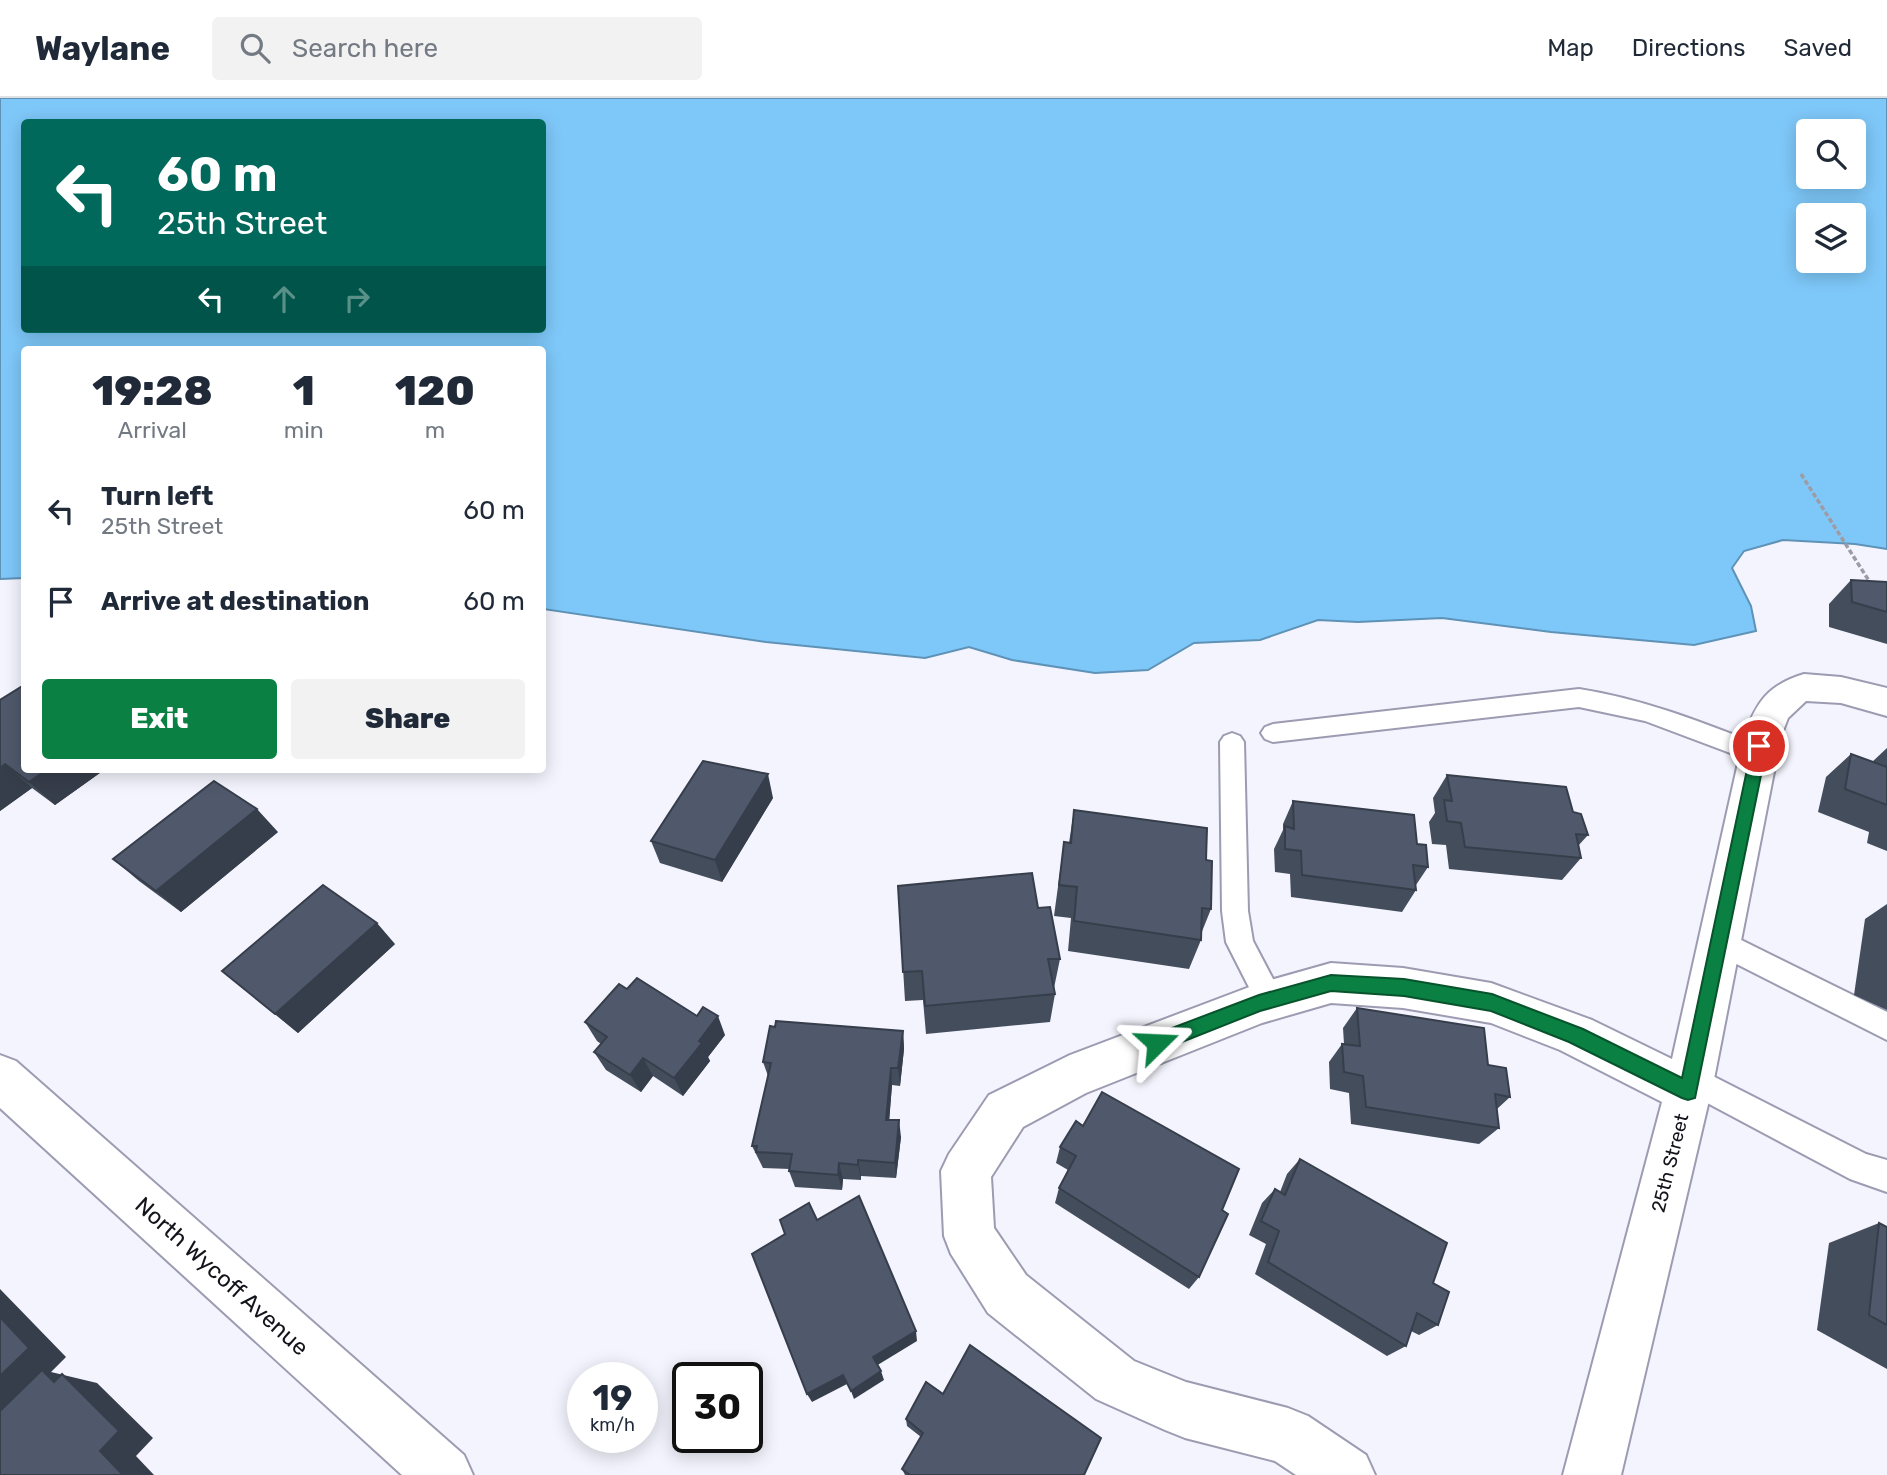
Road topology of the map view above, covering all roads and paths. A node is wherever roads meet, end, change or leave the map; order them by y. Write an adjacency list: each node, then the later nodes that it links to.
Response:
1 (1801, 474): 2 (path)
2 (1877, 594)
3 (1887, 702): 6 (street, 25th Street)
4 (1273, 733): 6 (lane)
5 (1232, 742): 8 (lane)
6 (1757, 754): 7 (street, 25th Street)
7 (1718, 941): 9 (lane); 11 (street, 25th Street)
8 (1270, 1000): 11 (street); 14 (street)
9 (1887, 1027)
10 (0, 1077): 13 (street, North Wycoff Avenue)
11 (1690, 1085): 12 (lane); 15 (street, 25th Street)
12 (1887, 1176)
13 (444, 1475)
14 (1346, 1475)
15 (1592, 1475)

